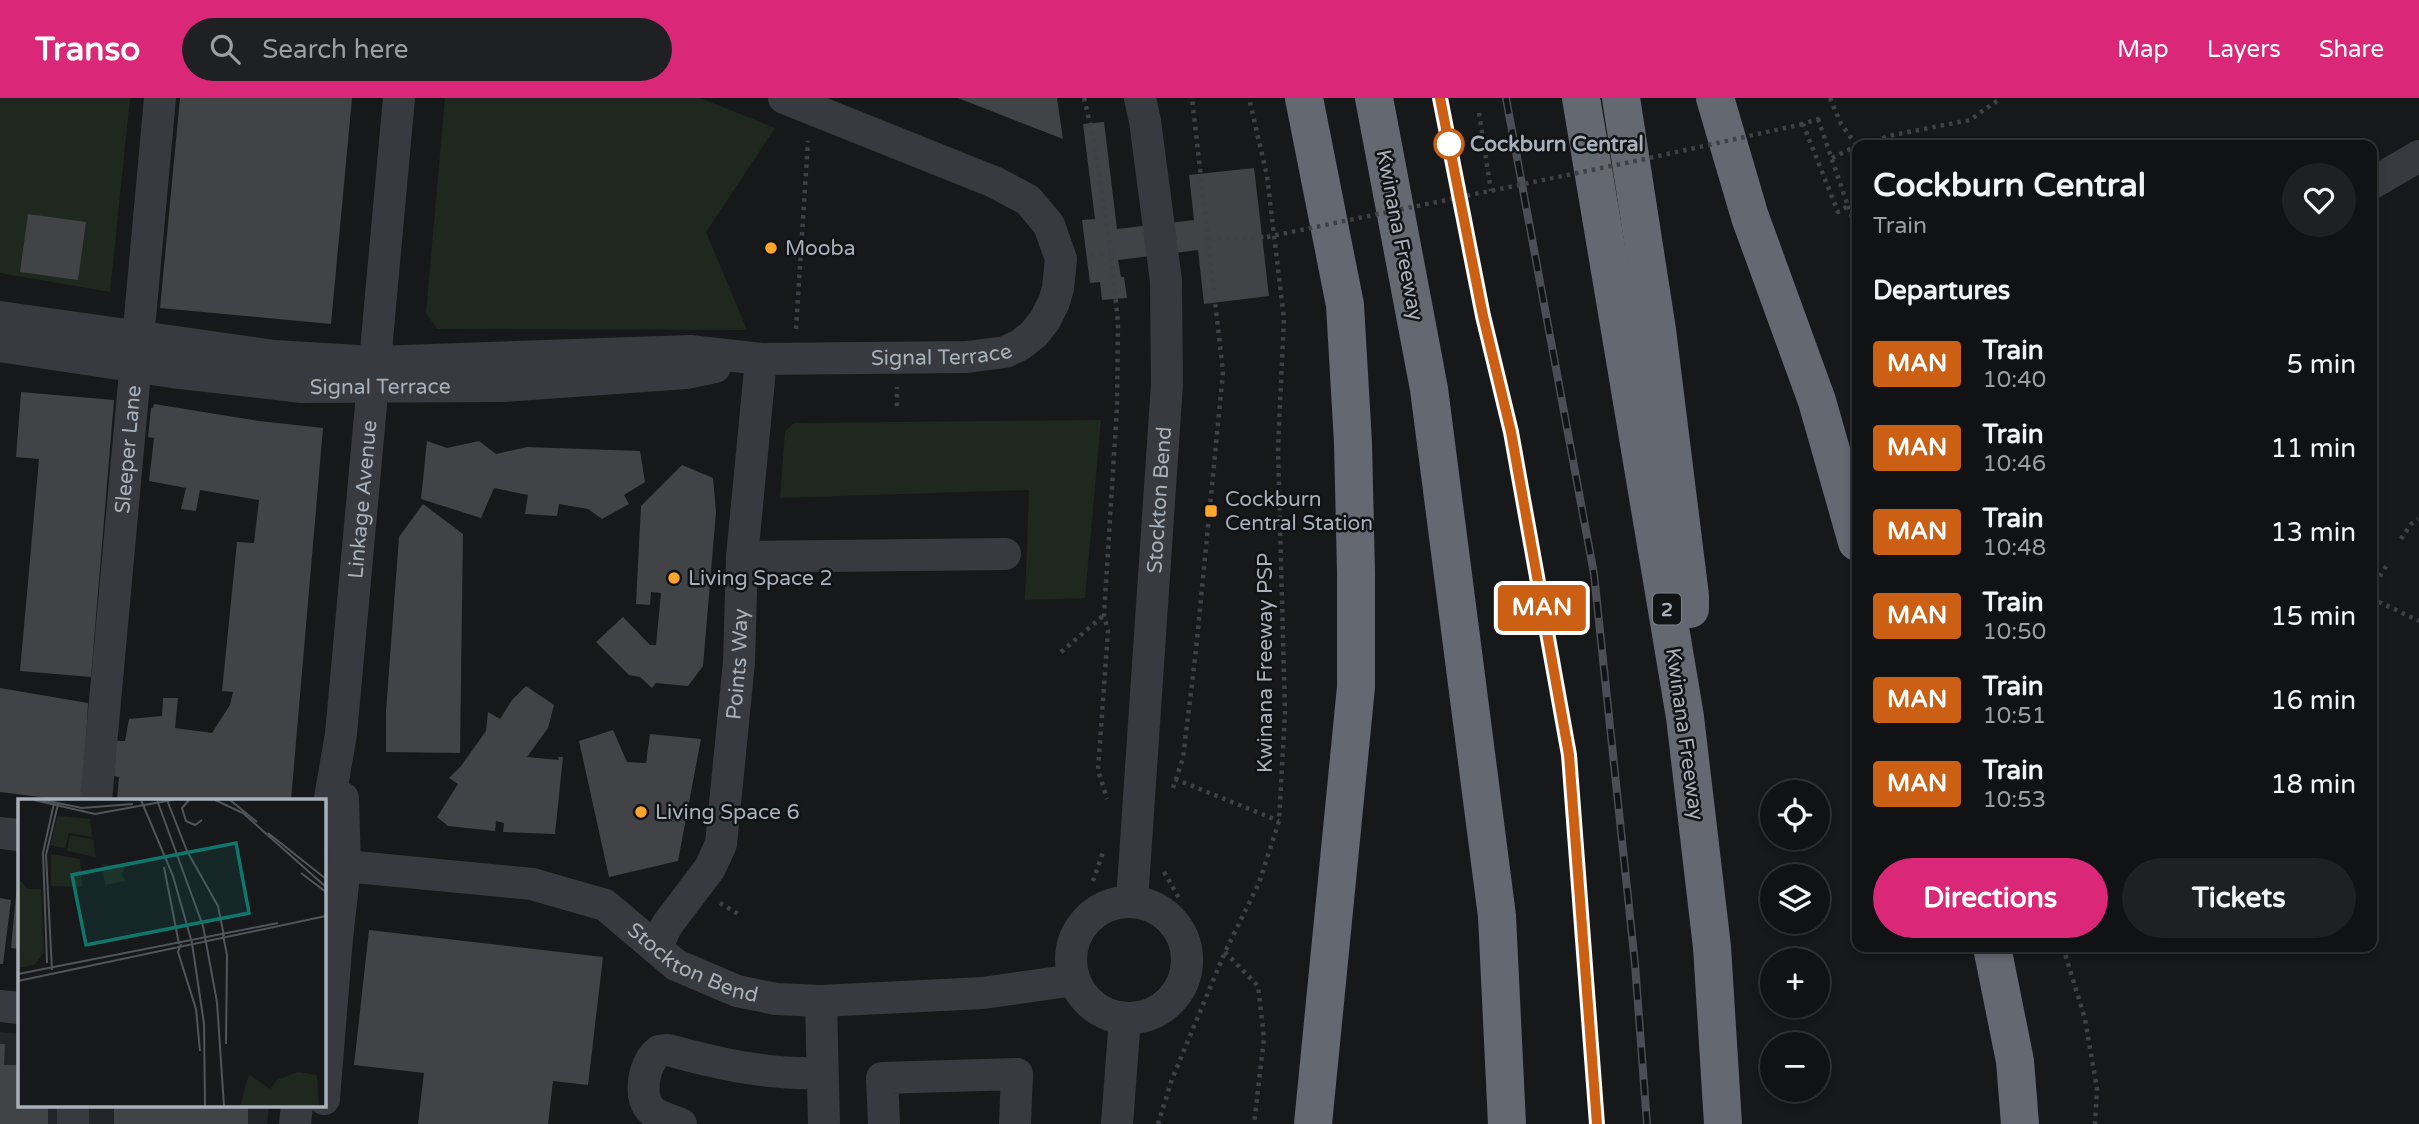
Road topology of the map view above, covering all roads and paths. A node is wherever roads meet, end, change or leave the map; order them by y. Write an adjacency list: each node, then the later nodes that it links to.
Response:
1 (160, 98): 33 (street, Sleeper Lane)
2 (399, 98): 35 (street, Linkage Avenue)
3 (784, 98): 29 (street)
4 (1084, 98): 28 (path)
5 (1140, 98): 58 (street, Stockton Bend)
6 (1192, 98): 27 (path)
7 (1249, 98): 52 (path, Kwinana Freeway PSP)
8 (1304, 98): 78 (highway)
9 (1374, 98): 79 (highway, Kwinana Freeway)
10 (1581, 98): 47 (highway, Kwinana Freeway / 2)
11 (1621, 98): 47 (highway)
12 (1714, 98): 37 (highway)
13 (1830, 98): 17 (path)
14 (2001, 98): 18 (path)
15 (1479, 113): 24 (path)
16 (1802, 124): 22 (path); 24 (path, bridge); 25 (path)
17 (1852, 140)
18 (1879, 140)
19 (808, 141): 31 (path)
20 (1852, 149): 22 (path)
21 (2419, 156): 23 (street)
22 (1832, 158): 25 (path)
23 (2377, 180)
24 (1491, 191): 27 (path, bridge)
25 (1848, 206): 26 (path)
26 (1852, 215)
27 (1209, 239): 52 (path)
28 (1111, 253): 29 (path); 44 (path)
29 (1073, 257): 34 (street, Signal Terrace)
30 (0, 317): 33 (street, Signal Terrace)
31 (795, 334)
32 (0, 346): 33 (street, Signal Terrace)
33 (136, 351): 35 (street, Signal Terrace); 49 (street, Sleeper Lane)
34 (761, 359): 35 (street, Signal Terrace); 40 (street, Points Way)
35 (373, 375): 48 (street, Linkage Avenue)
36 (2418, 519): 38 (path)
37 (1852, 524)
38 (2400, 539)
39 (1005, 554): 40 (street)
40 (742, 557): 59 (street, Points Way)
41 (2388, 563): 42 (path)
42 (2377, 581)
43 (2377, 600): 45 (path)
44 (1104, 615): 46 (path); 50 (path)
45 (2419, 621)
46 (1061, 652)
47 (1685, 717): 80 (highway, Kwinana Freeway / 2)
48 (341, 733): 51 (street, Linkage Avenue); 56 (street, Linkage Avenue)
49 (96, 799)
50 (1107, 803)
51 (326, 821)
52 (1279, 821): 60 (path, Kwinana Freeway PSP)
53 (0, 833): 54 (street)
54 (18, 835)
55 (1104, 849): 57 (path)
56 (334, 865): 59 (street, Stockton Bend); 68 (street, Linkage Avenue)
57 (1093, 881)
58 (1132, 901): 63 (street); 67 (street)
59 (656, 948): 64 (street, Stockton Bend)
60 (1225, 952): 76 (path, Kwinana Freeway PSP); 77 (path)
61 (1993, 952): 69 (highway)
62 (2065, 952): 83 (path)
63 (1074, 980): 64 (street, Stockton Bend); 67 (street)
64 (821, 1000): 70 (street)
65 (0, 1006): 66 (street)
66 (18, 1008)
67 (1125, 1018): 75 (street)
68 (326, 1052)
69 (2015, 1061): 81 (highway); 82 (highway)
70 (822, 1073): 71 (street); 72 (street)
71 (681, 1124)
72 (824, 1124)
73 (884, 1124): 74 (street)
74 (1015, 1124)
75 (1117, 1124)
76 (1158, 1124)
77 (1254, 1124)
78 (1313, 1124)
79 (1507, 1124)
80 (1723, 1124)
81 (2020, 1124)
82 (2039, 1124)
83 (2095, 1124)

